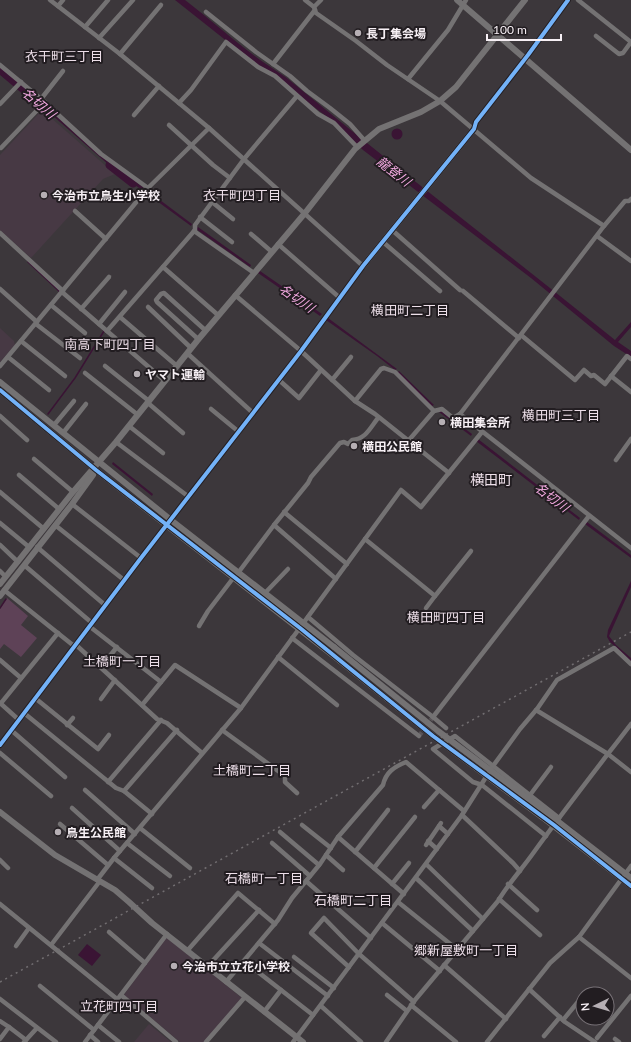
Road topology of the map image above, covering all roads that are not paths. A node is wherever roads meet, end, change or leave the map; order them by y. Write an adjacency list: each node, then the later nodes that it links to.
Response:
1 (50, 0): 12 (street)
2 (63, 0): 12 (street)
3 (108, 0): 15 (street)
4 (133, 0): 18 (street)
5 (305, 0): 13 (street)
6 (321, 0): 13 (street)
7 (525, 0): 16 (street)
8 (568, 0): 21 (street)
9 (578, 0): 19 (street)
10 (462, 1): 16 (street); 25 (street)
11 (161, 5): 20 (street)
12 (58, 6): 15 (street)
13 (315, 9): 22 (street); 25 (street)
14 (206, 12): 22 (street)
15 (85, 27): 18 (street)
16 (497, 35): 21 (street); 30 (street)
17 (596, 36): 19 (street)
18 (99, 38): 20 (street)
19 (631, 42)
20 (120, 54): 27 (street)
21 (525, 59): 36 (street); 41 (street)
22 (273, 64): 37 (street)
23 (0, 65): 26 (street)
24 (63, 71): 29 (street)
25 (408, 79): 30 (street)
26 (21, 82): 29 (street); 32 (street)
27 (159, 86): 31 (street); 33 (street)
28 (297, 96): 31 (street); 39 (street); 42 (street)
29 (43, 100): 40 (street); 44 (street)
30 (440, 101): 36 (street); 37 (street)
31 (179, 103): 35 (street)
32 (0, 104)
33 (134, 115)
34 (169, 125): 38 (street)
35 (208, 128): 38 (street); 42 (street)
36 (474, 129): 51 (street); 52 (street)
37 (365, 141): 39 (street)
38 (192, 145): 43 (street); 44 (street)
39 (358, 147): 48 (street)
40 (1, 148)
41 (631, 150)
42 (244, 159): 43 (street); 48 (street)
43 (230, 178): 46 (street)
44 (148, 188): 57 (street)
45 (630, 201): 51 (street)
46 (212, 202): 49 (street); 50 (street)
47 (75, 211): 57 (street)
48 (304, 213): 60 (street); 63 (street)
49 (200, 217): 53 (street); 58 (street)
50 (233, 219)
51 (604, 226): 56 (street)
52 (392, 230): 59 (street); 83 (street)
53 (194, 231): 64 (street); 65 (street)
54 (0, 233): 69 (street)
55 (252, 234): 61 (street)
56 (597, 236): 62 (street); 83 (street)
57 (106, 239): 69 (street)
58 (232, 242)
59 (383, 242): 63 (street); 68 (street)
60 (278, 244): 61 (street); 72 (street)
61 (270, 254): 65 (street)
62 (631, 261)
63 (363, 266): 72 (street)
64 (163, 267): 76 (street); 77 (street)
65 (254, 273): 71 (street)
66 (109, 277): 75 (street)
67 (0, 289): 78 (street)
68 (440, 290)
69 (63, 291): 73 (street); 75 (street)
70 (125, 292): 79 (street)
71 (235, 295): 76 (street); 87 (street)
72 (340, 298): 87 (street)
73 (51, 305): 78 (street); 82 (street)
74 (148, 307): 86 (street)
75 (81, 309): 79 (street)
76 (218, 315): 80 (street)
77 (120, 317): 81 (street); 94 (street)
78 (37, 323): 85 (street); 90 (street)
79 (99, 324): 81 (street)
80 (205, 330): 84 (street); 84 (street)
81 (108, 331): 99 (street)
82 (85, 333)
83 (520, 337): 98 (street); 113 (street)
84 (198, 339): 86 (street)
85 (22, 341): 88 (street); 97 (street)
86 (189, 351): 94 (street); 112 (street)
87 (301, 351): 95 (street); 100 (street)
88 (8, 357): 92 (street); 104 (street)
89 (351, 357): 101 (street)
90 (80, 358)
91 (631, 360): 98 (street)
92 (0, 366)
93 (105, 366): 108 (street)
94 (177, 366): 99 (street)
95 (322, 370): 100 (street); 101 (street)
96 (85, 373): 114 (street)
97 (65, 376)
98 (611, 376): 105 (street)
99 (165, 380): 108 (street)
100 (279, 380): 112 (street)
101 (332, 380): 107 (street)
102 (0, 382): 117 (street)
103 (0, 390): 131 (street)
104 (49, 390)
105 (631, 392)
106 (74, 401): 117 (street)
107 (355, 401): 111 (street); 116 (street)
108 (148, 402): 114 (street); 122 (street)
109 (86, 404): 121 (street)
110 (211, 409): 119 (street)
111 (434, 411): 113 (street); 125 (street)
112 (253, 413): 119 (street)
113 (460, 414): 120 (street)
114 (138, 415): 118 (street)
115 (0, 416): 124 (street)
116 (378, 418): 125 (street); 139 (street)
117 (54, 425): 121 (street)
118 (129, 426): 126 (street); 127 (street)
119 (239, 432): 136 (street)
120 (482, 432): 132 (street); 140 (street)
121 (63, 433): 130 (street)
122 (183, 433)
123 (631, 439): 129 (street)
124 (27, 440)
125 (409, 440): 132 (street)
126 (116, 442): 130 (street); 136 (street)
127 (163, 453)
128 (34, 459): 135 (street)
129 (616, 460)
130 (100, 463): 131 (street); 141 (street)
131 (95, 469): 135 (street); 137 (street); 145 (street)
132 (449, 473): 147 (street)
133 (19, 475): 138 (street)
134 (0, 492): 146 (street)
135 (73, 492): 138 (street)
136 (189, 497): 141 (street)
137 (72, 504): 143 (street); 153 (street)
138 (59, 510): 146 (street)
139 (284, 512): 144 (street); 155 (street)
140 (589, 516): 151 (street); 192 (street)
141 (171, 520): 145 (street); 158 (street)
142 (0, 523): 149 (street)
143 (55, 525): 150 (street); 161 (street)
144 (274, 525): 158 (street); 160 (street)
145 (166, 526): 153 (street); 158 (street)
146 (44, 529): 149 (street)
147 (365, 539): 155 (street); 166 (street)
148 (0, 545): 154 (street)
149 (29, 547): 154 (street)
150 (37, 547): 154 (street); 167 (street)
151 (631, 548)
152 (471, 551): 166 (street)
153 (141, 558): 161 (street)
154 (21, 563): 159 (street); 163 (street); 170 (street)
155 (347, 564): 160 (street)
156 (288, 568): 164 (street)
157 (0, 571): 159 (street)
158 (236, 575): 164 (street); 171 (street); 172 (street)
159 (6, 577): 162 (street)
160 (336, 579): 169 (street)
161 (124, 580): 167 (street)
162 (0, 584)
163 (4, 590): 165 (street); 173 (street)
164 (265, 593): 171 (street)
165 (0, 596)
166 (435, 596): 168 (street)
167 (105, 605): 170 (street)
168 (426, 608)
169 (308, 617): 171 (street); 192 (street)
170 (91, 624): 175 (street); 176 (street)
171 (302, 625): 174 (street); 226 (street, bridge); 226 (street, bridge)
172 (199, 626)
173 (58, 634): 175 (street); 181 (street)
174 (292, 638): 177 (street); 203 (street)
175 (74, 645): 180 (street); 184 (street)
176 (117, 647): 180 (street); 183 (street)
177 (278, 657): 188 (street); 189 (street)
178 (0, 660): 181 (street)
179 (631, 664): 190 (street)
180 (101, 667): 182 (street)
181 (21, 678): 186 (street)
182 (116, 680): 185 (street); 187 (street)
183 (161, 682): 187 (street); 189 (street)
184 (35, 698): 191 (street); 197 (street)
185 (101, 699)
186 (0, 703): 194 (street)
187 (142, 705): 195 (street)
188 (337, 705)
189 (240, 708): 201 (street)
190 (536, 710): 207 (street); 208 (street)
191 (24, 713): 194 (street); 212 (street)
192 (433, 717): 198 (street)
193 (73, 718): 197 (street)
194 (19, 720): 199 (street)
195 (161, 720): 200 (street); 212 (street)
196 (631, 724): 207 (street)
197 (67, 725): 202 (street)
198 (446, 728)
199 (11, 730): 204 (street); 211 (street)
200 (177, 730): 206 (street); 216 (street)
201 (222, 730): 206 (street); 217 (street)
202 (109, 735)
203 (419, 736)
204 (0, 745)
205 (0, 753): 219 (street)
206 (202, 753): 225 (street)
207 (608, 754): 210 (street); 228 (street)
208 (493, 766): 213 (street); 213 (street); 218 (street)
209 (551, 767): 218 (street)
210 (631, 772)
211 (65, 777)
212 (108, 782): 216 (street)
213 (482, 785): 224 (street); 235 (street)
214 (85, 790): 233 (street)
215 (439, 790): 220 (street); 224 (street); 236 (street)
216 (124, 791): 225 (street)
217 (298, 793)
218 (530, 795): 228 (street)
219 (51, 796)
220 (424, 807)
221 (72, 808): 241 (street)
222 (388, 810): 242 (street)
223 (0, 812): 261 (street)
224 (463, 813): 234 (street); 255 (street)
225 (152, 814): 231 (street)
226 (544, 814): 228 (street)
227 (415, 817): 253 (street)
228 (557, 821): 235 (street); 258 (street)
229 (60, 824): 248 (street)
230 (302, 824): 239 (street)
231 (140, 828): 233 (street); 252 (street)
232 (280, 832): 249 (street)
233 (134, 834): 237 (street)
234 (448, 834): 240 (street); 240 (street)
235 (546, 836): 255 (street)
236 (338, 837): 239 (street); 242 (street)
237 (127, 843): 241 (street); 256 (street)
238 (272, 843): 257 (street)
239 (331, 848): 243 (street)
240 (437, 849): 247 (street)
241 (120, 851): 244 (street)
242 (355, 852): 253 (street)
243 (326, 855): 249 (street); 254 (street)
244 (114, 858): 248 (street); 266 (street)
245 (0, 860): 251 (street)
246 (409, 863): 263 (street)
247 (426, 864): 259 (street); 273 (street)
248 (108, 865): 261 (street)
249 (319, 865): 257 (street)
250 (631, 866): 258 (street)
251 (8, 868)
252 (190, 868)
253 (374, 868): 263 (street)
254 (343, 870)
255 (520, 871): 264 (street)
256 (170, 876)
257 (310, 876): 262 (street)
258 (623, 876): 260 (street); 265 (street); 281 (street)
259 (416, 878): 267 (street); 277 (street)
260 (631, 878)
261 (99, 880): 279 (street); 284 (street)
262 (306, 882): 275 (street); 282 (street)
263 (392, 884): 267 (street)
264 (508, 884): 268 (street); 272 (street)
265 (631, 886)
266 (152, 888)
267 (404, 894): 269 (street)
268 (499, 899): 273 (street); 280 (street)
269 (398, 902): 274 (street); 286 (street)
270 (0, 904): 276 (street)
271 (259, 910): 275 (street); 287 (street); 293 (street)
272 (536, 910)
273 (483, 919): 277 (street)
274 (382, 923): 282 (street); 295 (street)
275 (275, 924): 283 (street)
276 (29, 928): 284 (street); 285 (street)
277 (473, 931): 292 (street)
278 (109, 932): 291 (street)
279 (167, 934): 287 (street); 291 (street)
280 (540, 935)
281 (579, 937): 296 (street); 300 (street)
282 (370, 938): 288 (street)
283 (259, 943): 290 (street); 303 (street)
284 (51, 945): 305 (street)
285 (16, 946)
286 (454, 947)
287 (187, 951): 293 (street)
288 (359, 954): 294 (street); 294 (street); 308 (street)
289 (294, 957): 299 (street)
290 (244, 961): 297 (street); 301 (street)
291 (145, 963): 305 (street)
292 (444, 965): 295 (street); 314 (street)
293 (207, 967): 297 (street)
294 (349, 967): 299 (street)
295 (440, 970): 308 (street)
296 (631, 978)
297 (226, 982): 306 (street)
298 (40, 986): 320 (street)
299 (334, 988): 303 (street)
300 (530, 989): 314 (street); 315 (street)
301 (280, 990): 312 (street); 313 (street)
302 (387, 995): 311 (street)
303 (328, 996): 310 (street)
304 (631, 996): 325 (street)
305 (119, 997): 317 (street); 331 (street)
306 (245, 997): 312 (street); 332 (street)
307 (0, 999): 319 (street)
308 (412, 1003): 311 (street); 336 (street)
309 (575, 1005): 315 (street)
310 (320, 1006): 313 (street); 334 (street)
311 (407, 1011): 335 (street)
312 (264, 1012): 324 (street)
313 (313, 1015): 324 (street)
314 (506, 1018): 337 (street)
315 (562, 1019): 322 (street); 325 (street)
316 (0, 1021): 318 (street)
317 (98, 1025): 320 (street); 330 (street)
318 (9, 1028): 323 (street); 326 (street)
319 (37, 1028): 326 (street); 327 (street)
320 (94, 1030): 321 (street)
321 (90, 1035): 328 (street); 329 (street)
322 (544, 1036)
323 (0, 1039)
324 (295, 1040): 333 (street)
325 (596, 1040)
326 (25, 1041)
327 (56, 1042)
328 (85, 1042)
329 (98, 1042)
330 (119, 1042)
331 (176, 1042)
332 (206, 1042)
333 (303, 1042)
334 (360, 1042)
335 (386, 1042)
336 (456, 1042)
337 (487, 1042)

